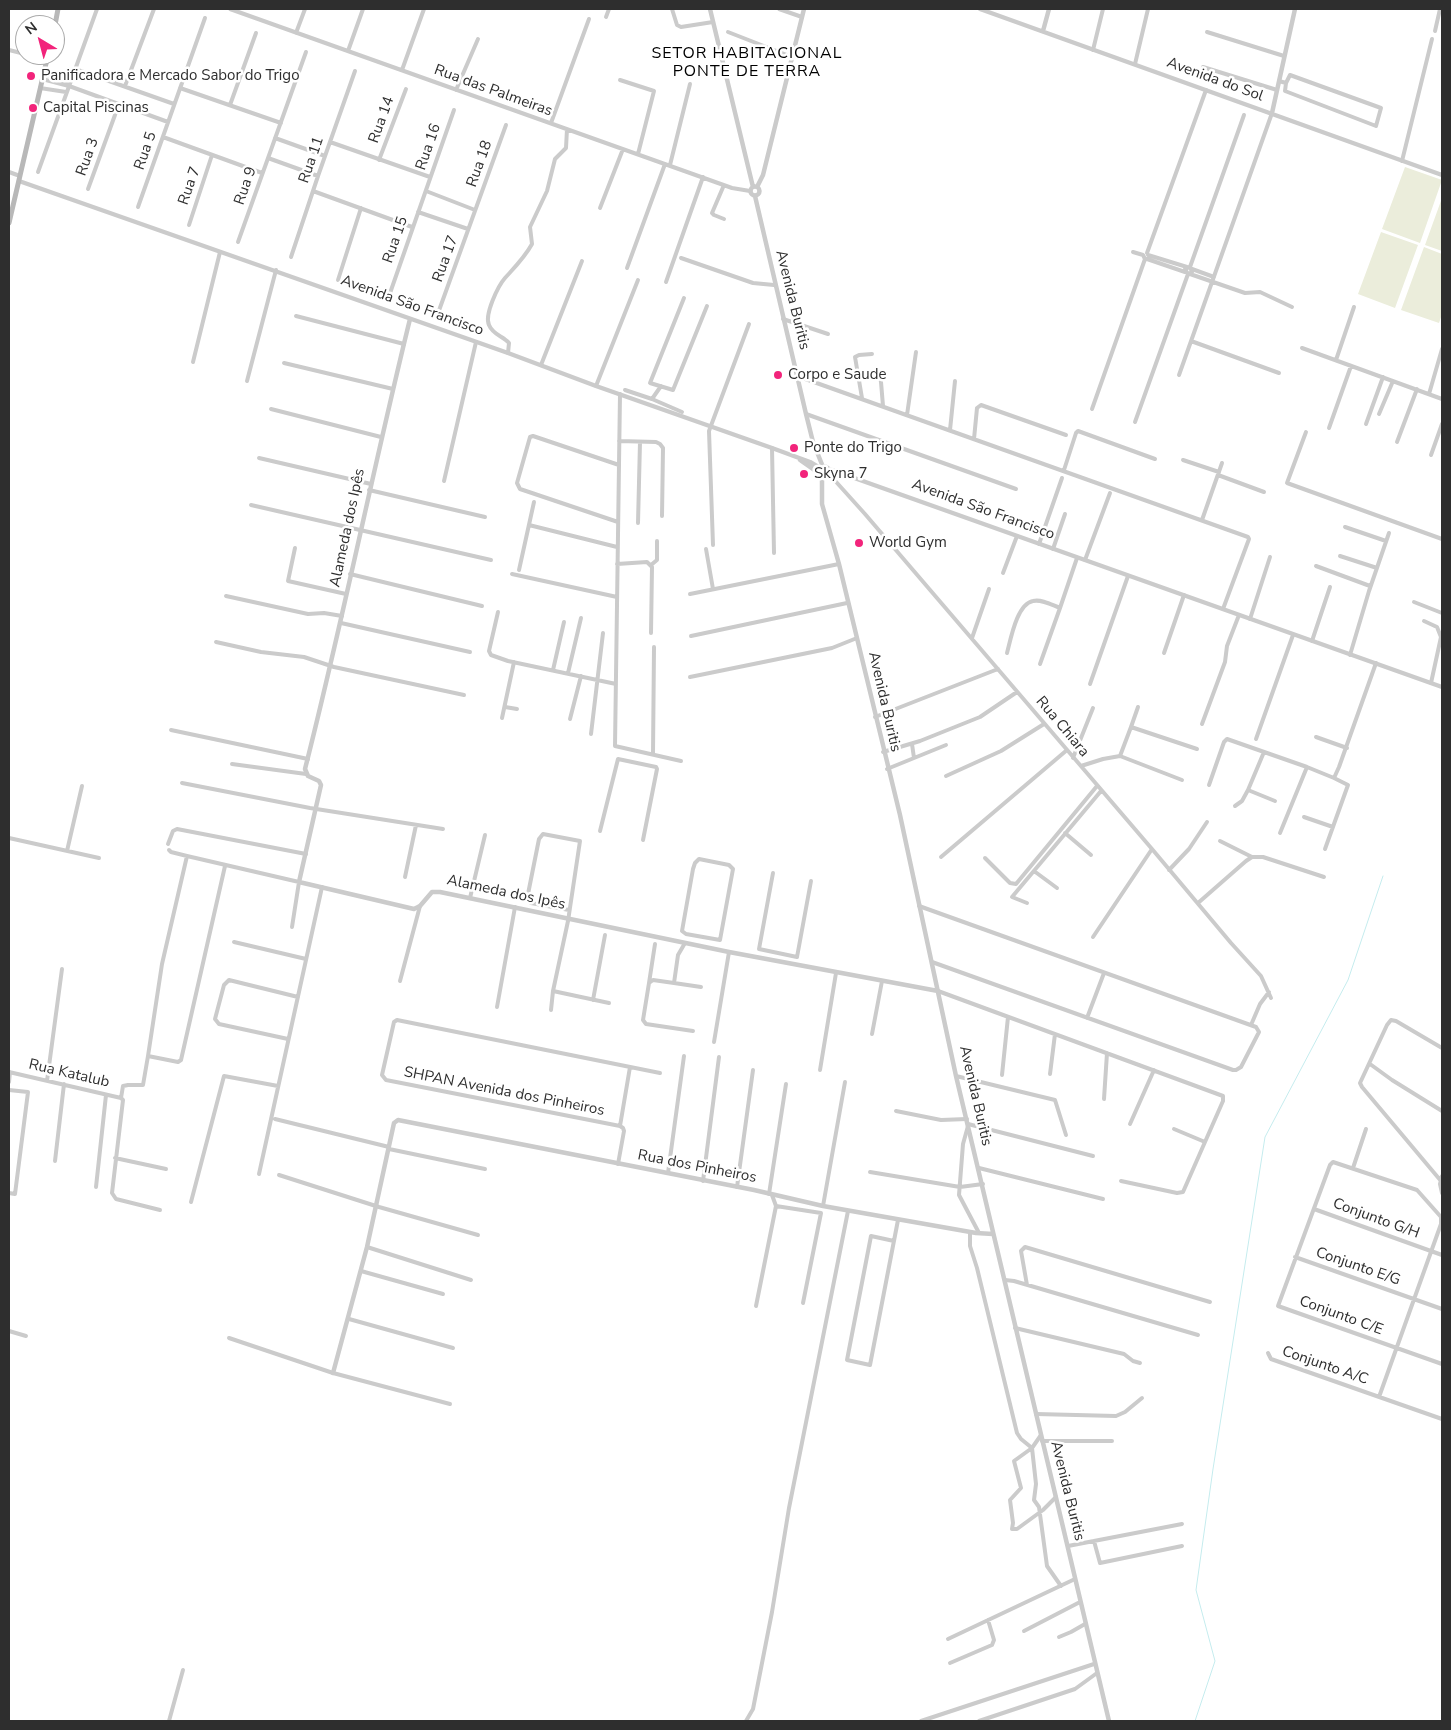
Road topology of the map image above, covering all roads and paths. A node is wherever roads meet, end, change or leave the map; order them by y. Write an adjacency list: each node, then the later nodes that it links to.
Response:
1 (97, 9): 40 (street)
2 (154, 9): 49 (street)
3 (230, 9): 18 (street, Rua das Palmeiras)
4 (304, 9): 26 (street)
5 (363, 9): 33 (street)
6 (424, 9): 41 (street)
7 (608, 9): 19 (street)
8 (672, 9): 23 (street)
9 (710, 9): 23 (street)
10 (779, 9): 20 (street)
11 (804, 9): 20 (street)
12 (980, 9): 24 (street, Avenida do Sol)
13 (1049, 9): 24 (street)
14 (1103, 9): 32 (street)
15 (1148, 9): 37 (street)
16 (1295, 9): 35 (street)
17 (1440, 9): 25 (street)
18 (238, 10): 26 (street, Rua das Palmeiras)
19 (606, 17)
20 (802, 17): 36 (street)
21 (205, 18): 51 (street, Rua 5)
22 (589, 19): 65 (street)
23 (713, 22): 88 (street)
24 (1043, 31): 32 (street, Avenida do Sol)
25 (1435, 31)
26 (296, 32): 33 (street, Rua das Palmeiras)
27 (728, 32): 36 (street)
28 (1207, 32): 35 (street)
29 (256, 33): 59 (street)
30 (478, 39): 53 (street)
31 (1432, 39): 77 (street)
32 (1093, 50): 37 (street, Avenida do Sol)
33 (348, 51): 41 (street, Rua das Palmeiras)
34 (306, 52): 64 (street, Rua 9)
35 (1284, 56): 45 (street)
36 (792, 57): 88 (street)
37 (1135, 64): 54 (street, Avenida do Sol)
38 (46, 65): 43 (main road)
39 (1203, 67): 55 (street)
40 (75, 69): 48 (street); 49 (street)
41 (402, 70): 53 (street, Rua das Palmeiras)
42 (355, 71): 70 (street, Rua 11)
43 (44, 74): 48 (street); 48 (street); 50 (main road)
44 (620, 80): 72 (street)
45 (1279, 81): 47 (street); 55 (street)
46 (690, 84): 78 (street)
47 (1286, 84): 47 (street)
48 (69, 85): 56 (street); 57 (street)
49 (124, 86): 58 (street)
50 (40, 88): 56 (street); 86 (main road)
51 (180, 88): 58 (street, Rua 5); 59 (street)
52 (406, 89): 76 (street, Rua 14)
53 (456, 90): 65 (street, Rua das Palmeiras)
54 (1206, 90): 61 (street, Avenida do Sol); 108 (street)
55 (1277, 90): 61 (street)
56 (66, 92): 80 (street)
57 (119, 104): 63 (street); 89 (street, Rua 3)
58 (174, 104): 63 (street, Rua 5)
59 (230, 105): 64 (street)
60 (454, 110): 84 (street, Rua 16)
61 (1272, 113): 77 (street, Avenida do Sol); 117 (street)
62 (1244, 115): 113 (street)
63 (168, 122): 68 (street, Rua 5)
64 (281, 123): 69 (street, Rua 9)
65 (551, 123): 67 (street, Rua das Palmeiras)
66 (506, 125): 98 (street, Rua 18)
67 (567, 129): 71 (street, Rua das Palmeiras); 138 (street)
68 (163, 137): 73 (street); 94 (street, Rua 5)
69 (275, 138): 74 (street); 75 (street, Rua 9)
70 (330, 142): 74 (street, Rua 11); 76 (street)
71 (623, 149): 72 (street, Rua das Palmeiras); 97 (street)
72 (638, 154): 78 (street, Rua das Palmeiras)
73 (212, 155): 81 (street); 102 (street, Rua 7)
74 (325, 156): 83 (street, Rua 11)
75 (268, 158): 81 (street, Rua 9); 83 (street)
76 (379, 160): 84 (street)
77 (1402, 161): 82 (street, Avenida do Sol)
78 (667, 165): 85 (street, Rua das Palmeiras); 112 (street)
79 (9, 172): 86 (street)
80 (38, 172)
81 (262, 173): 105 (street, Rua 9)
82 (1442, 175)
83 (318, 176): 90 (street, Rua 11)
84 (430, 177): 91 (street, Rua 16)
85 (703, 177): 87 (street, Rua das Palmeiras); 120 (street)
86 (19, 178): 95 (main road); 106 (street, Avenida São Francisco)
87 (724, 185): 92 (street, Rua das Palmeiras); 100 (street)
88 (755, 187): 92 (street); 93 (street)
89 (88, 189)
90 (313, 191): 96 (street); 109 (street, Rua 11)
91 (426, 191): 98 (street); 99 (street, Rua 15)
92 (750, 191): 93 (street)
93 (755, 196): 121 (street, Avenida Buritis)
94 (138, 207)
95 (10, 208): 101 (main road)
96 (361, 208): 103 (street); 118 (street)
97 (600, 208)
98 (475, 210): 104 (street, Rua 17)
99 (418, 212): 103 (street, Rua 15); 104 (street)
100 (724, 219)
101 (9, 223)
102 (189, 225)
103 (412, 227): 122 (street, Rua 15)
104 (468, 229): 128 (street, Rua 17)
105 (238, 242)
106 (220, 252): 114 (street, Avenida São Francisco); 142 (street)
107 (1133, 252): 108 (street)
108 (1146, 256): 113 (street); 115 (street); 167 (street)
109 (291, 257)
110 (681, 258): 121 (street)
111 (582, 262): 144 (street)
112 (628, 268)
113 (1190, 268): 115 (street); 115 (street); 116 (street)
114 (275, 273): 129 (street, Avenida São Francisco); 151 (street)
115 (1188, 273): 116 (street); 172 (street)
116 (1202, 275): 117 (street)
117 (1213, 279): 126 (street); 133 (street)
118 (338, 280)
119 (638, 280): 154 (street)
120 (666, 282)
121 (774, 285): 130 (street, Avenida Buritis)
122 (389, 296)
123 (684, 298): 155 (street)
124 (707, 306): 155 (street)
125 (1354, 306): 141 (street)
126 (1292, 307)
127 (296, 316): 135 (street)
128 (437, 316)
129 (410, 319): 134 (street, Avenida São Francisco); 135 (street, Alameda dos Ipês)
130 (783, 319): 132 (street); 147 (street, Avenida Buritis)
131 (749, 324): 175 (street)
132 (828, 334)
133 (1191, 341): 146 (street); 149 (street)
134 (476, 342): 138 (street, Avenida São Francisco); 197 (street)
135 (404, 344): 156 (street, Alameda dos Ipês)
136 (1302, 348): 141 (street)
137 (1442, 349): 160 (street)
138 (508, 352): 144 (street, Avenida São Francisco)
139 (916, 352): 171 (street)
140 (872, 354): 148 (street)
141 (1336, 360): 145 (street)
142 (193, 362)
143 (284, 362): 156 (street)
144 (541, 365): 154 (street, Avenida São Francisco)
145 (1351, 366): 150 (street); 176 (street)
146 (1279, 373)
147 (797, 376): 161 (street); 169 (street, Avenida Buritis)
148 (858, 376): 161 (street); 165 (street)
149 (1179, 376)
150 (1383, 377): 153 (street); 173 (street)
151 (247, 381)
152 (955, 381): 177 (street)
153 (1393, 381): 157 (street); 170 (street)
154 (596, 386): 159 (street, Avenida São Francisco)
155 (661, 386): 163 (street)
156 (393, 389): 180 (street, Alameda dos Ipês)
157 (1417, 389): 160 (street); 184 (street)
158 (626, 390): 163 (street)
159 (620, 394): 164 (street, Avenida São Francisco); 182 (street)
160 (1429, 394): 162 (street)
161 (862, 398): 165 (street)
162 (1442, 398)
163 (652, 399): 164 (street); 168 (street)
164 (648, 404): 175 (street, Avenida São Francisco)
165 (883, 406): 171 (street)
166 (271, 409): 180 (street)
167 (1092, 409)
168 (682, 412)
169 (806, 414): 193 (street, Avenida Buritis); 199 (street)
170 (1379, 414)
171 (908, 415): 177 (street)
172 (1135, 422)
173 (1366, 424)
174 (1442, 424): 186 (street)
175 (710, 426): 185 (street, Avenida São Francisco); 220 (street)
176 (1329, 428)
177 (950, 430): 181 (street)
178 (1306, 432): 216 (street)
179 (1066, 435): 181 (street)
180 (378, 436): 198 (street, Alameda dos Ipês)
181 (974, 438): 192 (street)
182 (619, 441): 183 (street); 191 (street)
183 (640, 442): 206 (street); 210 (street)
184 (1397, 442)
185 (772, 448): 193 (street, Avenida São Francisco); 225 (street)
186 (1431, 455)
187 (259, 458): 198 (street)
188 (1155, 459): 192 (street)
189 (1183, 460): 195 (street)
190 (1222, 463): 195 (street)
191 (619, 465): 209 (street); 209 (street)
192 (1064, 470): 208 (street)
193 (821, 471): 194 (street, Avenida São Francisco); 194 (street); 233 (street, Avenida Buritis)
194 (829, 471): 215 (street, Avenida São Francisco); 269 (street, Rua Chiara)
195 (1218, 474): 201 (street); 208 (street)
196 (1062, 478): 219 (street)
197 (444, 480)
198 (370, 484): 200 (street, Alameda dos Ipês)
199 (1016, 489)
200 (369, 490): 207 (street); 213 (street, Alameda dos Ipês)
201 (1264, 492)
202 (1110, 493): 230 (street)
203 (534, 502): 211 (street)
204 (251, 505): 213 (street)
205 (1065, 514): 224 (street)
206 (662, 516)
207 (485, 517)
208 (1202, 520): 254 (street)
209 (618, 522): 221 (street)
210 (638, 522)
211 (529, 525): 221 (street); 236 (street)
212 (1345, 527): 218 (street)
213 (360, 530): 229 (street); 238 (street, Alameda dos Ipês)
214 (1389, 533): 218 (street)
215 (1017, 536): 219 (street, Avenida São Francisco); 237 (street)
216 (1442, 539)
217 (657, 541): 232 (street)
218 (1386, 541): 235 (street)
219 (1039, 544): 224 (street, Avenida São Francisco)
220 (713, 545)
221 (618, 547): 231 (street)
222 (295, 548): 245 (street)
223 (706, 549): 243 (street)
224 (1053, 549): 228 (street, Avenida São Francisco)
225 (774, 553)
226 (1340, 556): 235 (street)
227 (1270, 557): 260 (street)
228 (1078, 558): 230 (street, Avenida São Francisco); 253 (street)
229 (491, 560)
230 (1085, 560): 240 (street, Avenida São Francisco)
231 (617, 564): 232 (street); 249 (street)
232 (651, 564): 265 (street)
233 (839, 564): 243 (street); 251 (street, Avenida Buritis)
234 (1316, 566): 241 (street)
235 (1377, 568): 241 (street)
236 (520, 570)
237 (1003, 573)
238 (350, 574): 245 (street, Alameda dos Ipês); 252 (street)
239 (512, 574): 249 (street)
240 (1128, 576): 247 (street, Avenida São Francisco); 289 (street)
241 (1370, 586): 276 (street)
242 (1330, 587): 270 (street)
243 (713, 589): 246 (street)
244 (989, 589): 269 (street)
245 (346, 594): 258 (street, Alameda dos Ipês)
246 (690, 594)
247 (1184, 595): 254 (street, Avenida São Francisco); 275 (street)
248 (226, 596): 258 (street)
249 (617, 597): 288 (street)
250 (1414, 602): 256 (street)
251 (847, 603): 267 (street); 268 (street, Avenida Buritis)
252 (482, 606)
253 (1060, 608): 274 (street); 279 (street)
254 (1224, 609): 257 (street, Avenida São Francisco)
255 (498, 612): 277 (street)
256 (1442, 613)
257 (1239, 615): 260 (street, Avenida São Francisco); 301 (street)
258 (342, 616): 263 (street, Alameda dos Ipês)
259 (581, 618): 283 (street)
260 (1250, 619): 266 (street, Avenida São Francisco)
261 (1424, 621): 287 (street)
262 (564, 622): 282 (street)
263 (341, 623): 273 (street); 280 (street, Alameda dos Ipês)
264 (604, 633): 286 (street)
265 (651, 633)
266 (1293, 634): 270 (street, Avenida São Francisco); 306 (street)
267 (691, 636)
268 (857, 638): 285 (street); 297 (street, Avenida Buritis)
269 (972, 638): 281 (street, Rua Chiara)
270 (1312, 641): 276 (street, Avenida São Francisco)
271 (216, 642): 280 (street)
272 (654, 647): 315 (street)
273 (470, 652)
274 (1006, 653)
275 (1164, 653)
276 (1350, 655): 278 (street, Avenida São Francisco)
277 (514, 662): 282 (street); 294 (street)
278 (1376, 663): 287 (street, Avenida São Francisco); 310 (street)
279 (1040, 664)
280 (331, 666): 292 (street); 317 (street, Alameda dos Ipês)
281 (998, 669): 291 (street, Rua Chiara); 297 (street)
282 (553, 670): 283 (street)
283 (568, 673): 284 (street)
284 (580, 676): 286 (street); 299 (street)
285 (690, 677)
286 (598, 680): 288 (street); 304 (street)
287 (1431, 683): 290 (street, Avenida São Francisco)
288 (616, 684): 309 (street)
289 (1090, 684)
290 (1442, 687)
291 (1017, 692): 300 (street, Rua Chiara); 307 (street)
292 (464, 695)
293 (1138, 706): 302 (street)
294 (504, 707): 296 (street); 298 (street)
295 (1093, 708): 319 (street)
296 (517, 709)
297 (878, 716): 313 (street, Avenida Buritis)
298 (502, 718)
299 (570, 719)
300 (1044, 724): 312 (street, Rua Chiara); 327 (street)
301 (1202, 724)
302 (1131, 726): 311 (street); 316 (street)
303 (171, 730): 317 (street)
304 (591, 734)
305 (1316, 737): 310 (street)
306 (1256, 739)
307 (912, 744): 313 (street); 318 (street)
308 (946, 745): 318 (street)
309 (620, 748): 315 (street); 320 (street)
310 (1346, 748): 328 (street)
311 (1197, 749)
312 (1067, 750): 319 (street, Rua Chiara); 359 (street)
313 (883, 752): 325 (street, Avenida Buritis)
314 (1264, 752): 324 (street); 331 (street); 334 (street)
315 (654, 754): 321 (street)
316 (1120, 756): 323 (street); 329 (street)
317 (308, 758): 326 (street, Alameda dos Ipês)
318 (914, 758): 325 (street)
319 (1073, 758): 323 (street, Rua Chiara)
320 (618, 759): 344 (street); 349 (street)
321 (681, 761)
322 (232, 764): 326 (street)
323 (1081, 766): 333 (street, Rua Chiara)
324 (1307, 767): 328 (street); 346 (street)
325 (888, 769): 376 (street, Avenida Buritis)
326 (306, 774): 338 (street)
327 (946, 776)
328 (1334, 778): 342 (street)
329 (1182, 780)
330 (182, 782): 338 (street)
331 (1209, 785)
332 (82, 786): 355 (street)
333 (1097, 786): 335 (street, Rua Chiara); 362 (street)
334 (1248, 790): 336 (street); 337 (street)
335 (1102, 791): 345 (street); 352 (street, Rua Chiara)
336 (1275, 801)
337 (1235, 806)
338 (316, 808): 341 (street); 356 (street)
339 (1304, 817): 342 (street)
340 (1207, 822): 364 (street)
341 (416, 825): 343 (street); 367 (street)
342 (1333, 827): 353 (street)
343 (443, 829)
344 (600, 831)
345 (1065, 833): 357 (street); 365 (street)
346 (1280, 833)
347 (485, 835): 373 (street)
348 (9, 838): 355 (street)
349 (643, 840)
350 (1220, 841): 360 (street)
351 (168, 844): 356 (street)
352 (1152, 849): 364 (street, Rua Chiara); 384 (street)
353 (1325, 849)
354 (169, 850): 358 (street)
355 (67, 851): 361 (street)
356 (306, 854): 370 (street)
357 (1091, 855)
358 (187, 856): 363 (street); 421 (street)
359 (940, 857)
360 (1252, 857): 368 (street); 375 (street)
361 (99, 858)
362 (985, 858)
363 (225, 866): 370 (street); 421 (street)
364 (1169, 870): 375 (street, Rua Chiara)
365 (1034, 871): 372 (street); 374 (street)
366 (773, 873): 390 (street)
367 (405, 877)
368 (1324, 877)
369 (811, 881): 390 (street)
370 (299, 882): 371 (street); 381 (street)
371 (322, 887): 377 (street); 391 (street)
372 (1057, 888)
373 (470, 898): 377 (street, Alameda dos Ipês); 378 (street, Alameda dos Ipês)
374 (1027, 904)
375 (1198, 904): 404 (street, Rua Chiara)
376 (918, 905): 393 (street, Avenida Buritis); 395 (street)
377 (420, 906): 397 (street)
378 (515, 907): 380 (street, Alameda dos Ipês); 409 (street)
379 (569, 910): 379 (street); 380 (street)
380 (568, 919): 386 (street, Alameda dos Ipês); 402 (street)
381 (292, 927)
382 (605, 936): 407 (street)
383 (700, 937): 383 (street); 388 (street)
384 (1093, 937)
385 (234, 942): 391 (street)
386 (685, 943): 388 (street, Alameda dos Ipês); 400 (street)
387 (655, 944): 399 (street)
388 (698, 946): 389 (street, Alameda dos Ipês)
389 (729, 952): 392 (street, Alameda dos Ipês); 418 (street)
390 (777, 953): 392 (street)
391 (306, 959): 405 (street)
392 (778, 962): 396 (street, Alameda dos Ipês)
393 (932, 962): 403 (street, Avenida Buritis); 412 (street)
394 (62, 970): 434 (street)
395 (1104, 972): 412 (street); 413 (street)
396 (836, 974): 398 (street, Alameda dos Ipês); 427 (street)
397 (400, 981)
398 (882, 981): 403 (street, Alameda dos Ipês); 415 (street)
399 (649, 983): 400 (street); 414 (street)
400 (674, 983): 401 (street)
401 (700, 987)
402 (553, 991): 407 (street); 410 (street)
403 (938, 991): 411 (street); 433 (street, Avenida Buritis)
404 (1269, 992): 406 (street, Rua Chiara); 413 (street)
405 (298, 997): 417 (street); 417 (street)
406 (1271, 998)
407 (593, 1000): 408 (street)
408 (609, 1003)
409 (497, 1008)
410 (551, 1010)
411 (1008, 1017): 416 (street); 432 (street)
412 (1088, 1018): 413 (street)
413 (1251, 1025)
414 (693, 1031)
415 (872, 1034)
416 (1055, 1034): 420 (street); 431 (street)
417 (288, 1039): 439 (street)
418 (714, 1042)
419 (1442, 1048): 424 (street)
420 (1107, 1053): 428 (street); 442 (street)
421 (148, 1056): 443 (street)
422 (684, 1056): 464 (street)
423 (719, 1057): 468 (street)
424 (1370, 1064): 445 (street); 467 (street)
425 (630, 1068): 430 (street); 449 (street, SHPAN Avenida dos Pinheiros); 449 (street, SHPAN Avenida dos Pinheiros)
426 (753, 1070): 473 (street)
427 (820, 1070)
428 (1154, 1070): 448 (street); 453 (street)
429 (9, 1072): 434 (street, Rua Katalub); 435 (street)
430 (660, 1073)
431 (1050, 1074)
432 (1002, 1075)
433 (956, 1076): 447 (street, Avenida Buritis); 452 (street)
434 (47, 1081): 437 (street, Rua Katalub)
435 (9, 1082)
436 (845, 1082): 481 (street)
437 (64, 1084): 441 (street, Rua Katalub); 457 (street)
438 (786, 1084): 476 (street)
439 (278, 1086): 465 (street); 478 (street)
440 (9, 1090): 475 (street)
441 (106, 1095): 443 (street, Rua Katalub); 471 (street)
442 (1104, 1099)
443 (122, 1100): 456 (street)
444 (896, 1111): 447 (street)
445 (1442, 1111)
446 (275, 1119): 454 (street)
447 (968, 1123): 455 (street); 459 (street, Avenida Buritis); 472 (street)
448 (1130, 1124)
449 (620, 1126): 458 (street)
450 (1174, 1129): 453 (street)
451 (1366, 1129): 460 (street)
452 (1066, 1135)
453 (1205, 1142): 469 (street)
454 (389, 1148): 458 (street, Rua dos Pinheiros); 462 (street); 479 (street)
455 (1093, 1156)
456 (115, 1158): 461 (street); 483 (street)
457 (55, 1161)
458 (618, 1164): 464 (street, Rua dos Pinheiros)
459 (979, 1168): 470 (street, Avenida Buritis); 477 (street)
460 (1353, 1168): 482 (street); 485 (street)
461 (166, 1169)
462 (485, 1169)
463 (870, 1172): 472 (street)
464 (668, 1173): 468 (street, Rua dos Pinheiros)
465 (259, 1174)
466 (279, 1175): 479 (street)
467 (1441, 1178): 474 (street)
468 (703, 1180): 473 (street, Rua dos Pinheiros)
469 (1121, 1181)
470 (982, 1184): 472 (street); 489 (street, Avenida Buritis)
471 (96, 1187)
472 (960, 1187): 488 (street)
473 (737, 1188): 476 (street, Rua dos Pinheiros)
474 (1441, 1192)
475 (9, 1193)
476 (770, 1194): 480 (street); 481 (street, Rua dos Pinheiros)
477 (1103, 1199)
478 (191, 1202)
479 (375, 1206): 490 (street); 492 (street)
480 (776, 1206): 503 (street); 504 (street)
481 (823, 1206): 484 (street, Rua dos Pinheiros)
482 (1314, 1209): 493 (street, Conjunto G/H); 495 (street)
483 (160, 1210)
484 (848, 1211): 486 (street, Rua dos Pinheiros); 546 (street)
485 (1441, 1217): 493 (street)
486 (898, 1220): 487 (street, Rua dos Pinheiros); 491 (street)
487 (970, 1232): 488 (street, Rua dos Pinheiros); 526 (street)
488 (979, 1233): 489 (street, Rua dos Pinheiros)
489 (994, 1234): 498 (street, Avenida Buritis)
490 (478, 1235)
491 (894, 1241): 491 (street)
492 (367, 1247): 496 (street); 497 (street)
493 (1431, 1251): 494 (street, Conjunto G/H); 501 (street)
494 (1442, 1255)
495 (1295, 1257): 501 (street, Conjunto E/G); 513 (street, Conjunto C/E)
496 (360, 1271): 500 (street); 506 (street)
497 (471, 1280)
498 (1005, 1280): 499 (street); 507 (street, Avenida Buritis)
499 (1027, 1285): 502 (street); 509 (street)
500 (443, 1294)
501 (1414, 1299): 505 (street, Conjunto E/G); 513 (street)
502 (1210, 1302)
503 (803, 1303)
504 (756, 1306)
505 (1442, 1309)
506 (348, 1319): 512 (street); 517 (street)
507 (1015, 1328): 515 (street); 521 (street, Avenida Buritis)
508 (9, 1331): 510 (street)
509 (1198, 1335)
510 (26, 1336)
511 (229, 1338): 517 (street)
512 (454, 1348)
513 (1397, 1348): 516 (street, Conjunto C/E); 518 (street)
514 (1268, 1353): 518 (street, Conjunto A/C)
515 (1140, 1363)
516 (1442, 1364)
517 (334, 1373): 520 (street)
518 (1379, 1396): 522 (street, Conjunto A/C)
519 (1142, 1398): 521 (street)
520 (450, 1404)
521 (1036, 1414): 523 (street, Avenida Buritis)
522 (1442, 1419)
523 (1041, 1435): 524 (street, Avenida Buritis); 526 (street)
524 (1042, 1441): 525 (street); 527 (street, Avenida Buritis)
525 (1112, 1441)
526 (1032, 1448): 528 (street); 528 (street)
527 (1056, 1497): 528 (street); 531 (street, Avenida Buritis)
528 (1039, 1513): 534 (street)
529 (1182, 1524): 530 (street)
530 (1094, 1541): 531 (street); 532 (street)
531 (1068, 1546): 533 (street, Avenida Buritis)
532 (1182, 1546)
533 (1075, 1579): 534 (street); 535 (street, Avenida Buritis)
534 (1061, 1586): 536 (street)
535 (1080, 1602): 537 (street, Avenida Buritis); 538 (street)
536 (988, 1620): 540 (street); 541 (street)
537 (1085, 1624): 539 (street); 542 (street, Avenida Buritis)
538 (1024, 1632)
539 (1059, 1637)
540 (948, 1639)
541 (950, 1663)
542 (1094, 1664): 544 (street, Avenida Buritis); 547 (street)
543 (182, 1670): 545 (street)
544 (1096, 1673): 548 (street); 549 (street, Avenida Buritis)
545 (169, 1721)
546 (746, 1721)
547 (921, 1721)
548 (979, 1721)
549 (1109, 1721)

